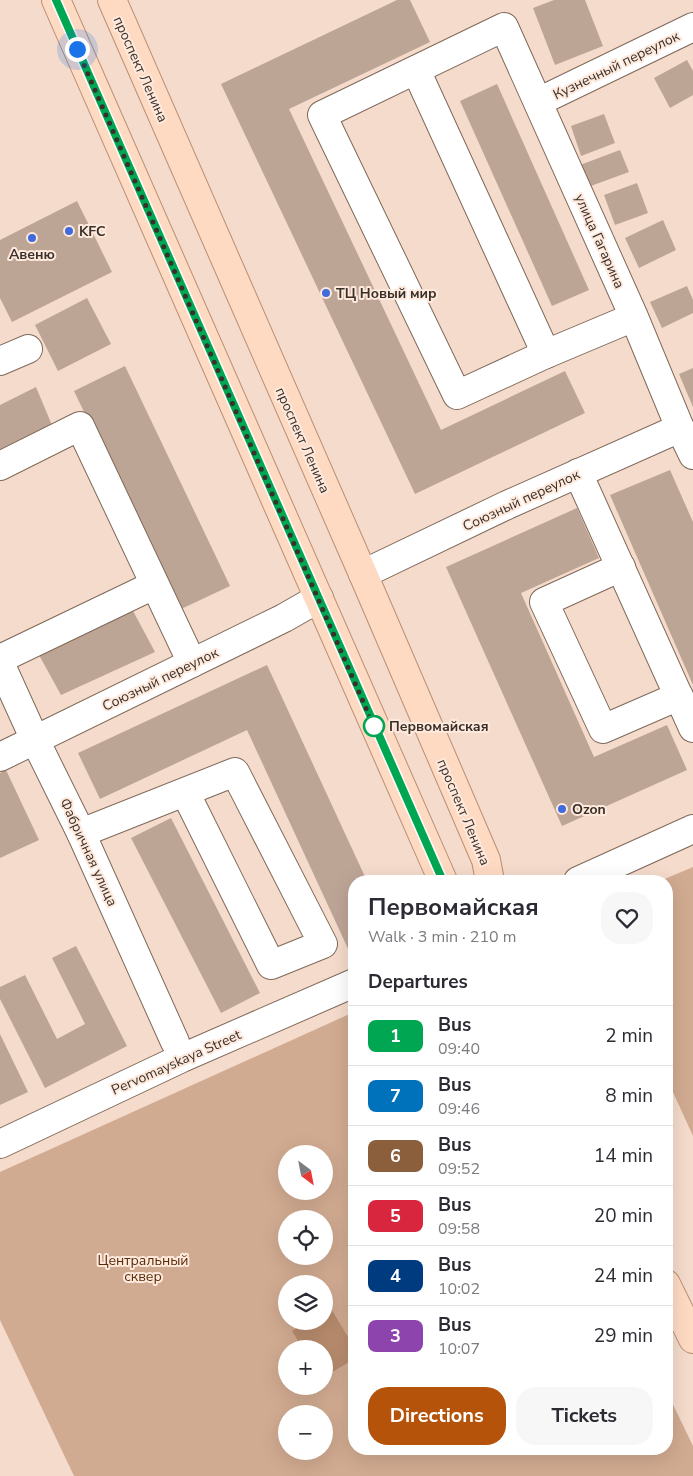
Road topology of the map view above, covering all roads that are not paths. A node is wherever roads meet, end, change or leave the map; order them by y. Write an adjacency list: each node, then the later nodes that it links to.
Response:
1 (56, 0): 17 (main road)
2 (112, 0): 15 (main road, проспект Ленина)
3 (693, 27): 5 (street, Кузнечный переулок)
4 (416, 70): 5 (street, улица Гагарина); 8 (street); 8 (street)
5 (538, 102): 6 (street, улица Гагарина)
6 (634, 316): 8 (street); 10 (street, улица Гагарина)
7 (28, 349): 9 (street)
8 (546, 354)
9 (0, 361)
10 (680, 428): 11 (street, улица Гагарина); 13 (street, Союзный переулок)
11 (693, 455)
12 (0, 466): 16 (street)
13 (578, 473): 14 (street); 15 (street, Союзный переулок)
14 (622, 567): 21 (street); 21 (street)
15 (363, 574): 29 (main road, проспект Ленина)
16 (154, 585): 18 (street); 20 (street)
17 (319, 598): 20 (street, Союзный переулок); 28 (main road)
18 (0, 659)
19 (0, 663): 23 (street, Фабричная улица)
20 (192, 663): 23 (street, Союзный переулок)
21 (679, 696): 22 (street)
22 (693, 728)
23 (35, 740): 24 (street, Союзный переулок); 27 (street, Фабричная улица)
24 (0, 757)
25 (184, 792): 25 (street); 27 (street)
26 (693, 829): 30 (street)
27 (81, 833): 32 (street, Фабричная улица)
28 (440, 875)
29 (489, 875)
30 (591, 875)
31 (348, 986): 33 (street, Pervomayskaya Street)
32 (175, 1042)
33 (0, 1144)
34 (673, 1298): 35 (main road)
35 (693, 1339)

